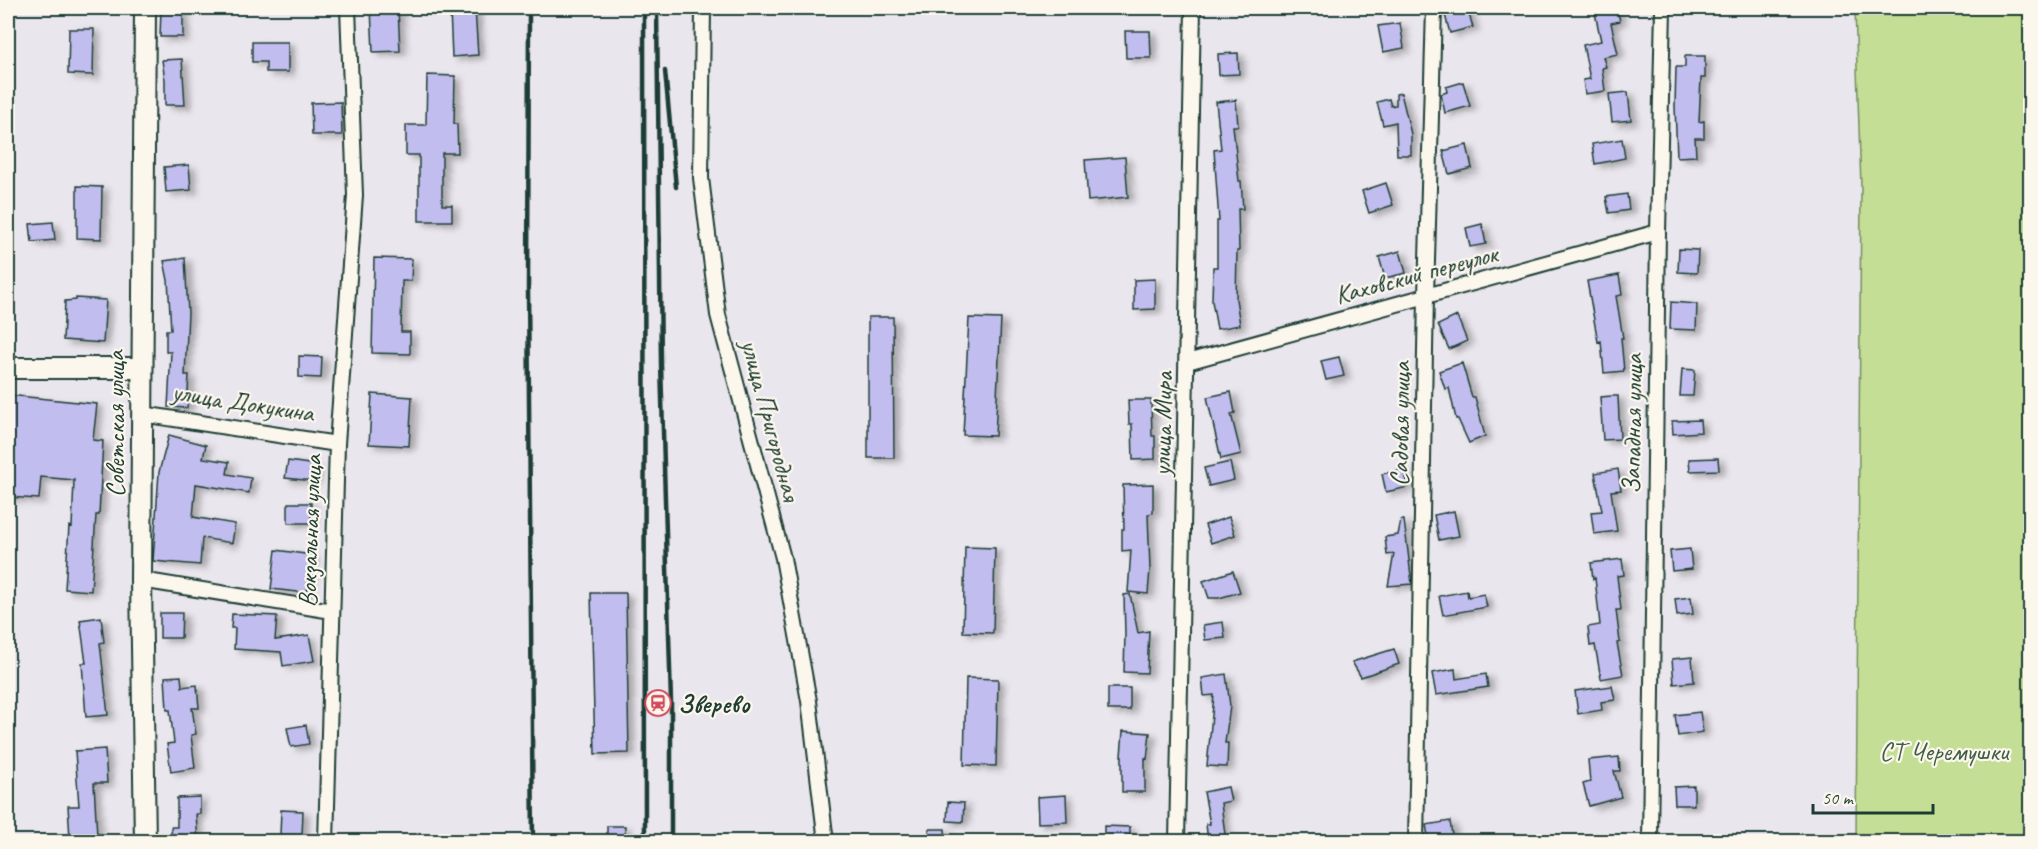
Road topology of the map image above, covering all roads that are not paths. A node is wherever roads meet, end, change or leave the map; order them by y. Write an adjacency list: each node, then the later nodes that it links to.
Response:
1 (145, 8): 11 (main road, Советская улица)
2 (348, 8): 13 (street, Вокзальная улица)
3 (704, 8): 18 (street, улица Пригородная)
4 (1193, 8): 9 (street, улица Мира)
5 (1434, 8): 8 (street, Садовая улица)
6 (1663, 8): 7 (street, Западная улица)
7 (1658, 232): 8 (street, Каховский переулок); 21 (street, Западная улица)
8 (1426, 296): 9 (street, Каховский переулок); 20 (street, Садовая улица)
9 (1187, 362): 19 (street, улица Мира)
10 (8, 368): 11 (main road, улица Докукина)
11 (142, 368): 12 (main road, Советская улица)
12 (142, 414): 13 (street, улица Докукина); 14 (main road, Советская улица)
13 (337, 444): 15 (street, Вокзальная улица)
14 (141, 580): 15 (street); 16 (main road, Советская улица)
15 (332, 611): 17 (street, Вокзальная улица)
16 (145, 842)
17 (326, 842)
18 (826, 842)
19 (1177, 842)
20 (1416, 842)
21 (1650, 842)

